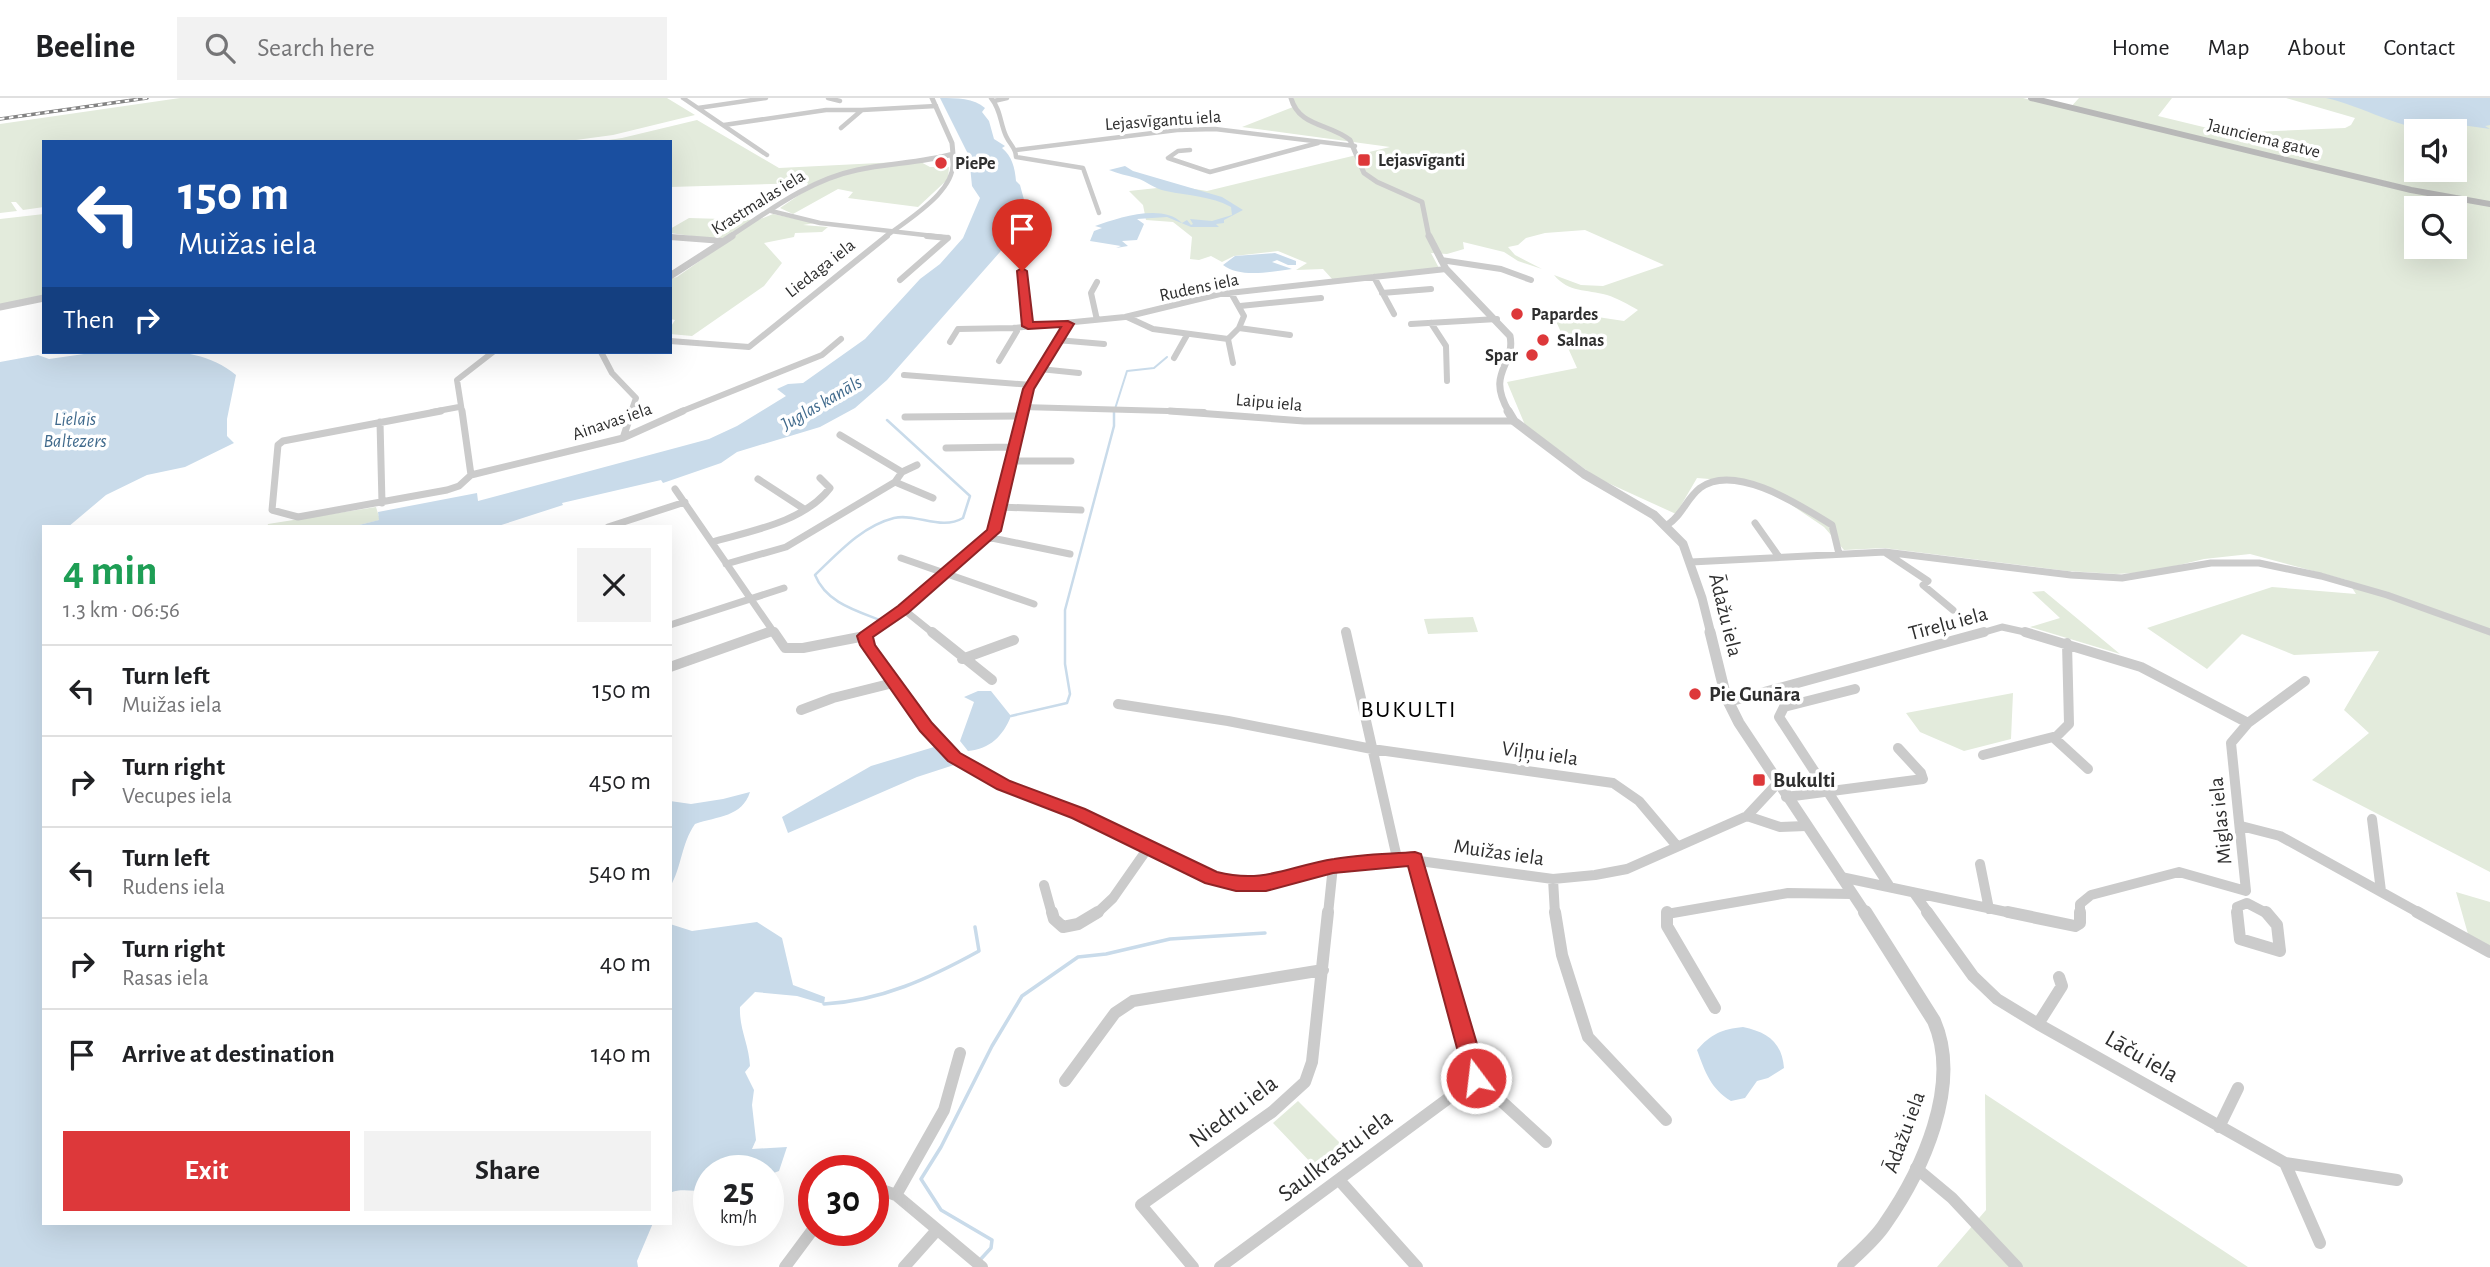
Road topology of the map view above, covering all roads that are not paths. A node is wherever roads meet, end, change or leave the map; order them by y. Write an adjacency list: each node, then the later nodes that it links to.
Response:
1 (683, 98): 11 (street)
2 (766, 98): 11 (street)
3 (828, 98): 9 (street)
4 (932, 98): 10 (street)
5 (1007, 98): 8 (street)
6 (1291, 98): 16 (street)
7 (2031, 98): 21 (main road, Jaunciema gatve)
8 (993, 99): 17 (street)
9 (840, 101)
10 (936, 106): 12 (street); 20 (street)
11 (698, 108): 13 (street)
12 (862, 110): 13 (street); 14 (street)
13 (724, 125): 19 (street)
14 (841, 128)
15 (1323, 142): 16 (street, Lejasvīgantu iela); 17 (street, Lejasvīgantu iela); 18 (street)
16 (1354, 144): 27 (street, Ādažu iela)
17 (1016, 150): 23 (street)
18 (1190, 150)
19 (766, 155)
20 (951, 155): 22 (street, Krastmalas iela); 24 (street, Liedaga iela)
21 (2490, 204)
22 (771, 211): 24 (street); 26 (street, Krastmalas iela)
23 (1098, 213)
24 (893, 230): 32 (street); 57 (street, Liedaga iela)
25 (672, 237): 26 (street)
26 (723, 241): 30 (street, Krastmalas iela)
27 (1440, 258): 28 (street, Ādažu iela); 33 (street)
28 (1446, 269): 31 (street, Rudens iela); 45 (street, Ādažu iela)
29 (1022, 271): 49 (street)
30 (672, 275)
31 (1374, 277): 36 (street, Rudens iela); 37 (street)
32 (900, 280)
33 (1531, 280)
34 (1097, 282): 44 (street)
35 (1431, 289): 37 (street)
36 (1231, 293): 40 (street); 43 (street, Rudens iela)
37 (1382, 293): 42 (street)
38 (42, 298): 41 (street)
39 (1321, 298): 40 (street)
40 (1240, 306): 51 (street)
41 (0, 307)
42 (1394, 314)
43 (1125, 317): 44 (street, Rudens iela); 52 (street)
44 (1097, 320): 47 (street, Rudens iela)
45 (1497, 320): 46 (street); 74 (street, Ādažu iela)
46 (1431, 323): 48 (street); 68 (street)
47 (1068, 324): 49 (street, Rudens iela); 56 (street)
48 (1412, 324)
49 (1028, 326): 50 (street, Rudens iela)
50 (1014, 328): 58 (street, Rudens iela); 63 (street)
51 (1239, 328): 53 (street); 55 (street)
52 (1187, 335): 55 (street); 62 (street)
53 (1290, 335)
54 (841, 339): 77 (street, Ainavas iela)
55 (1228, 339): 64 (street)
56 (1057, 340): 59 (street); 65 (street)
57 (672, 341)
58 (950, 342)
59 (1104, 344)
60 (490, 354): 70 (street)
61 (602, 354): 77 (street)
62 (1174, 358)
63 (999, 361)
64 (1233, 363)
65 (1040, 369): 66 (street); 69 (street)
66 (1079, 373)
67 (905, 375): 69 (street)
68 (1447, 381)
69 (1031, 385): 71 (street)
70 (459, 407): 75 (street); 84 (street)
71 (1022, 407): 72 (street); 74 (street, Laipu iela)
72 (1020, 416): 73 (street); 78 (street)
73 (905, 417)
74 (1514, 421): 97 (street, Ādažu iela)
75 (380, 422): 91 (street); 91 (street, Ainavas iela)
76 (840, 435): 83 (street)
77 (623, 438): 84 (street, Ainavas iela)
78 (1013, 447): 79 (street); 80 (street)
79 (946, 448)
80 (1010, 461): 81 (street); 92 (street)
81 (1071, 461)
82 (917, 466): 83 (street)
83 (901, 472): 87 (street)
84 (471, 475): 91 (street, Ainavas iela)
85 (820, 478): 93 (street)
86 (758, 479): 93 (street)
87 (895, 482): 89 (street); 106 (street)
88 (676, 489): 90 (street)
89 (933, 498)
90 (685, 502): 96 (street); 99 (street)
91 (382, 503)
92 (999, 507): 94 (street); 98 (street)
93 (804, 509): 99 (street)
94 (1081, 510)
95 (1755, 523): 103 (street)
96 (614, 525)
97 (1667, 525): 102 (street); 105 (street, Ādažu iela)
98 (987, 537): 101 (street); 107 (street)
99 (712, 542): 106 (street)
100 (1885, 552): 102 (street); 112 (street); 116 (street)
101 (1070, 554)
102 (1839, 554): 103 (street)
103 (1779, 557): 105 (street)
104 (901, 558): 107 (street)
105 (1691, 562): 126 (street, Ādažu iela)
106 (726, 565): 109 (street)
107 (947, 572): 110 (street); 111 (street)
108 (784, 589): 109 (street)
109 (751, 599): 113 (street); 114 (street)
110 (1034, 604)
111 (903, 610): 117 (street); 120 (street)
112 (1953, 610)
113 (672, 624)
114 (772, 631): 117 (street); 121 (street)
115 (1346, 631): 132 (street)
116 (2490, 632)
117 (865, 636): 124 (street, Muižas iela)
118 (1014, 640): 120 (street)
119 (2067, 643): 126 (street, Tīreļu iela); 129 (street, Tīreļu iela); 130 (street)
120 (962, 659): 122 (street)
121 (672, 666)
122 (992, 680)
123 (2305, 681): 129 (street, Miglas iela)
124 (893, 683): 128 (street); 143 (street, Muižas iela)
125 (1855, 689): 136 (street)
126 (1728, 702): 135 (street, Ādažu iela)
127 (1118, 704): 132 (street, Viļņu iela)
128 (801, 710)
129 (2248, 723): 141 (street, Miglas iela)
130 (2053, 737): 133 (street); 134 (street)
131 (1898, 748): 136 (street)
132 (1372, 749): 142 (street, Viļņu iela); 144 (street)
133 (1983, 755)
134 (2088, 769)
135 (1777, 783): 137 (street, Ādažu iela); 138 (street, Muižas iela)
136 (1831, 793): 137 (street); 151 (street)
137 (1786, 797): 140 (street, Ādažu iela)
138 (1747, 817): 140 (street); 142 (street, Muižas iela)
139 (2372, 819): 152 (street)
140 (1807, 826): 148 (street, Ādažu iela)
141 (2241, 827): 152 (street); 155 (street, Miglas iela)
142 (1677, 846): 149 (street, Muižas iela)
143 (1148, 848): 147 (street, Muižas iela); 150 (street)
144 (1397, 858): 145 (street, Muižas iela); 147 (street, Muižas iela)
145 (1415, 859): 149 (street, Muižas iela); 163 (street)
146 (1980, 864): 156 (street)
147 (1333, 866): 158 (street, Niedru iela)
148 (1841, 877): 151 (street); 154 (street, Ādažu iela)
149 (1553, 879): 166 (street)
150 (1044, 885)
151 (1891, 887): 153 (street)
152 (2381, 891): 157 (street)
153 (1914, 893): 156 (street); 161 (street, Lāču iela)
154 (1852, 894): 160 (street); 170 (street, Ādažu iela)
155 (2247, 897): 155 (street); 156 (street, Miglas iela)
156 (1989, 909)
157 (2490, 952)
158 (1323, 970): 164 (street); 181 (street, Niedru iela)
159 (2059, 977): 161 (street)
160 (1715, 1008)
161 (2038, 1024): 167 (street, Lāču iela)
162 (960, 1053): 174 (street)
163 (1476, 1078): 168 (street); 172 (street, Saulkrastu iela)
164 (1065, 1081)
165 (2238, 1088): 167 (street)
166 (1665, 1120)
167 (2219, 1127): 169 (street, Lāču iela)
168 (1546, 1142)
169 (2285, 1163): 171 (street, Lāču iela); 176 (street)
170 (1916, 1168): 184 (street, Ādažu iela); 185 (street)
171 (2397, 1180)
172 (1340, 1181): 182 (street, Saulkrastu iela); 183 (street)
173 (889, 1193): 174 (street)
174 (896, 1195): 175 (street)
175 (937, 1230): 179 (street); 180 (street)
176 (2320, 1243)
177 (801, 1246): 178 (street)
178 (785, 1267)
179 (904, 1267)
180 (982, 1267)
181 (1193, 1267)
182 (1220, 1267)
183 (1417, 1267)
184 (1844, 1267)
185 (2017, 1267)

